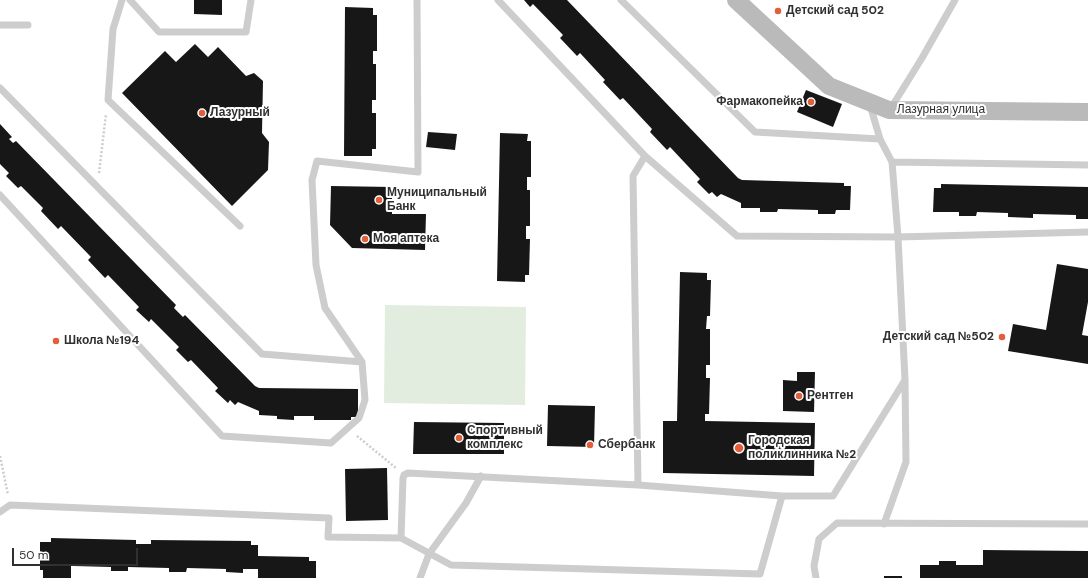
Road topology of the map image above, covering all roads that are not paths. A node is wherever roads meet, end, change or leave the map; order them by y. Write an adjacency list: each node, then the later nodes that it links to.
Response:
1 (122, 0): 20 (lane)
2 (130, 0): 3 (lane)
3 (251, 0)
4 (417, 0): 23 (lane)
5 (498, 0): 16 (lane)
6 (621, 0): 15 (lane)
7 (736, 0): 12 (street, Лазурная улица)
8 (955, 0): 13 (lane)
9 (0, 25): 10 (lane)
10 (28, 25)
11 (0, 88): 23 (lane)
12 (869, 102): 13 (street, Лазурная улица); 15 (lane)
13 (889, 110): 14 (street, Лазурная улица)
14 (1088, 112)
15 (880, 139): 17 (lane)
16 (646, 156): 22 (lane); 26 (lane)
17 (892, 162): 18 (lane); 22 (lane)
18 (1088, 165)
19 (0, 195): 23 (lane)
20 (240, 226)
21 (1088, 232): 22 (lane)
22 (898, 237): 24 (lane)
23 (362, 362)
24 (905, 380): 27 (lane); 29 (lane)
25 (481, 476): 26 (lane); 31 (lane); 32 (lane)
26 (638, 485): 27 (lane)
27 (782, 496): 32 (lane)
28 (0, 512): 31 (lane)
29 (884, 524): 30 (lane); 34 (lane)
30 (1088, 524)
31 (401, 538): 32 (lane)
32 (429, 554): 33 (lane)
33 (420, 578)
34 (816, 578)

